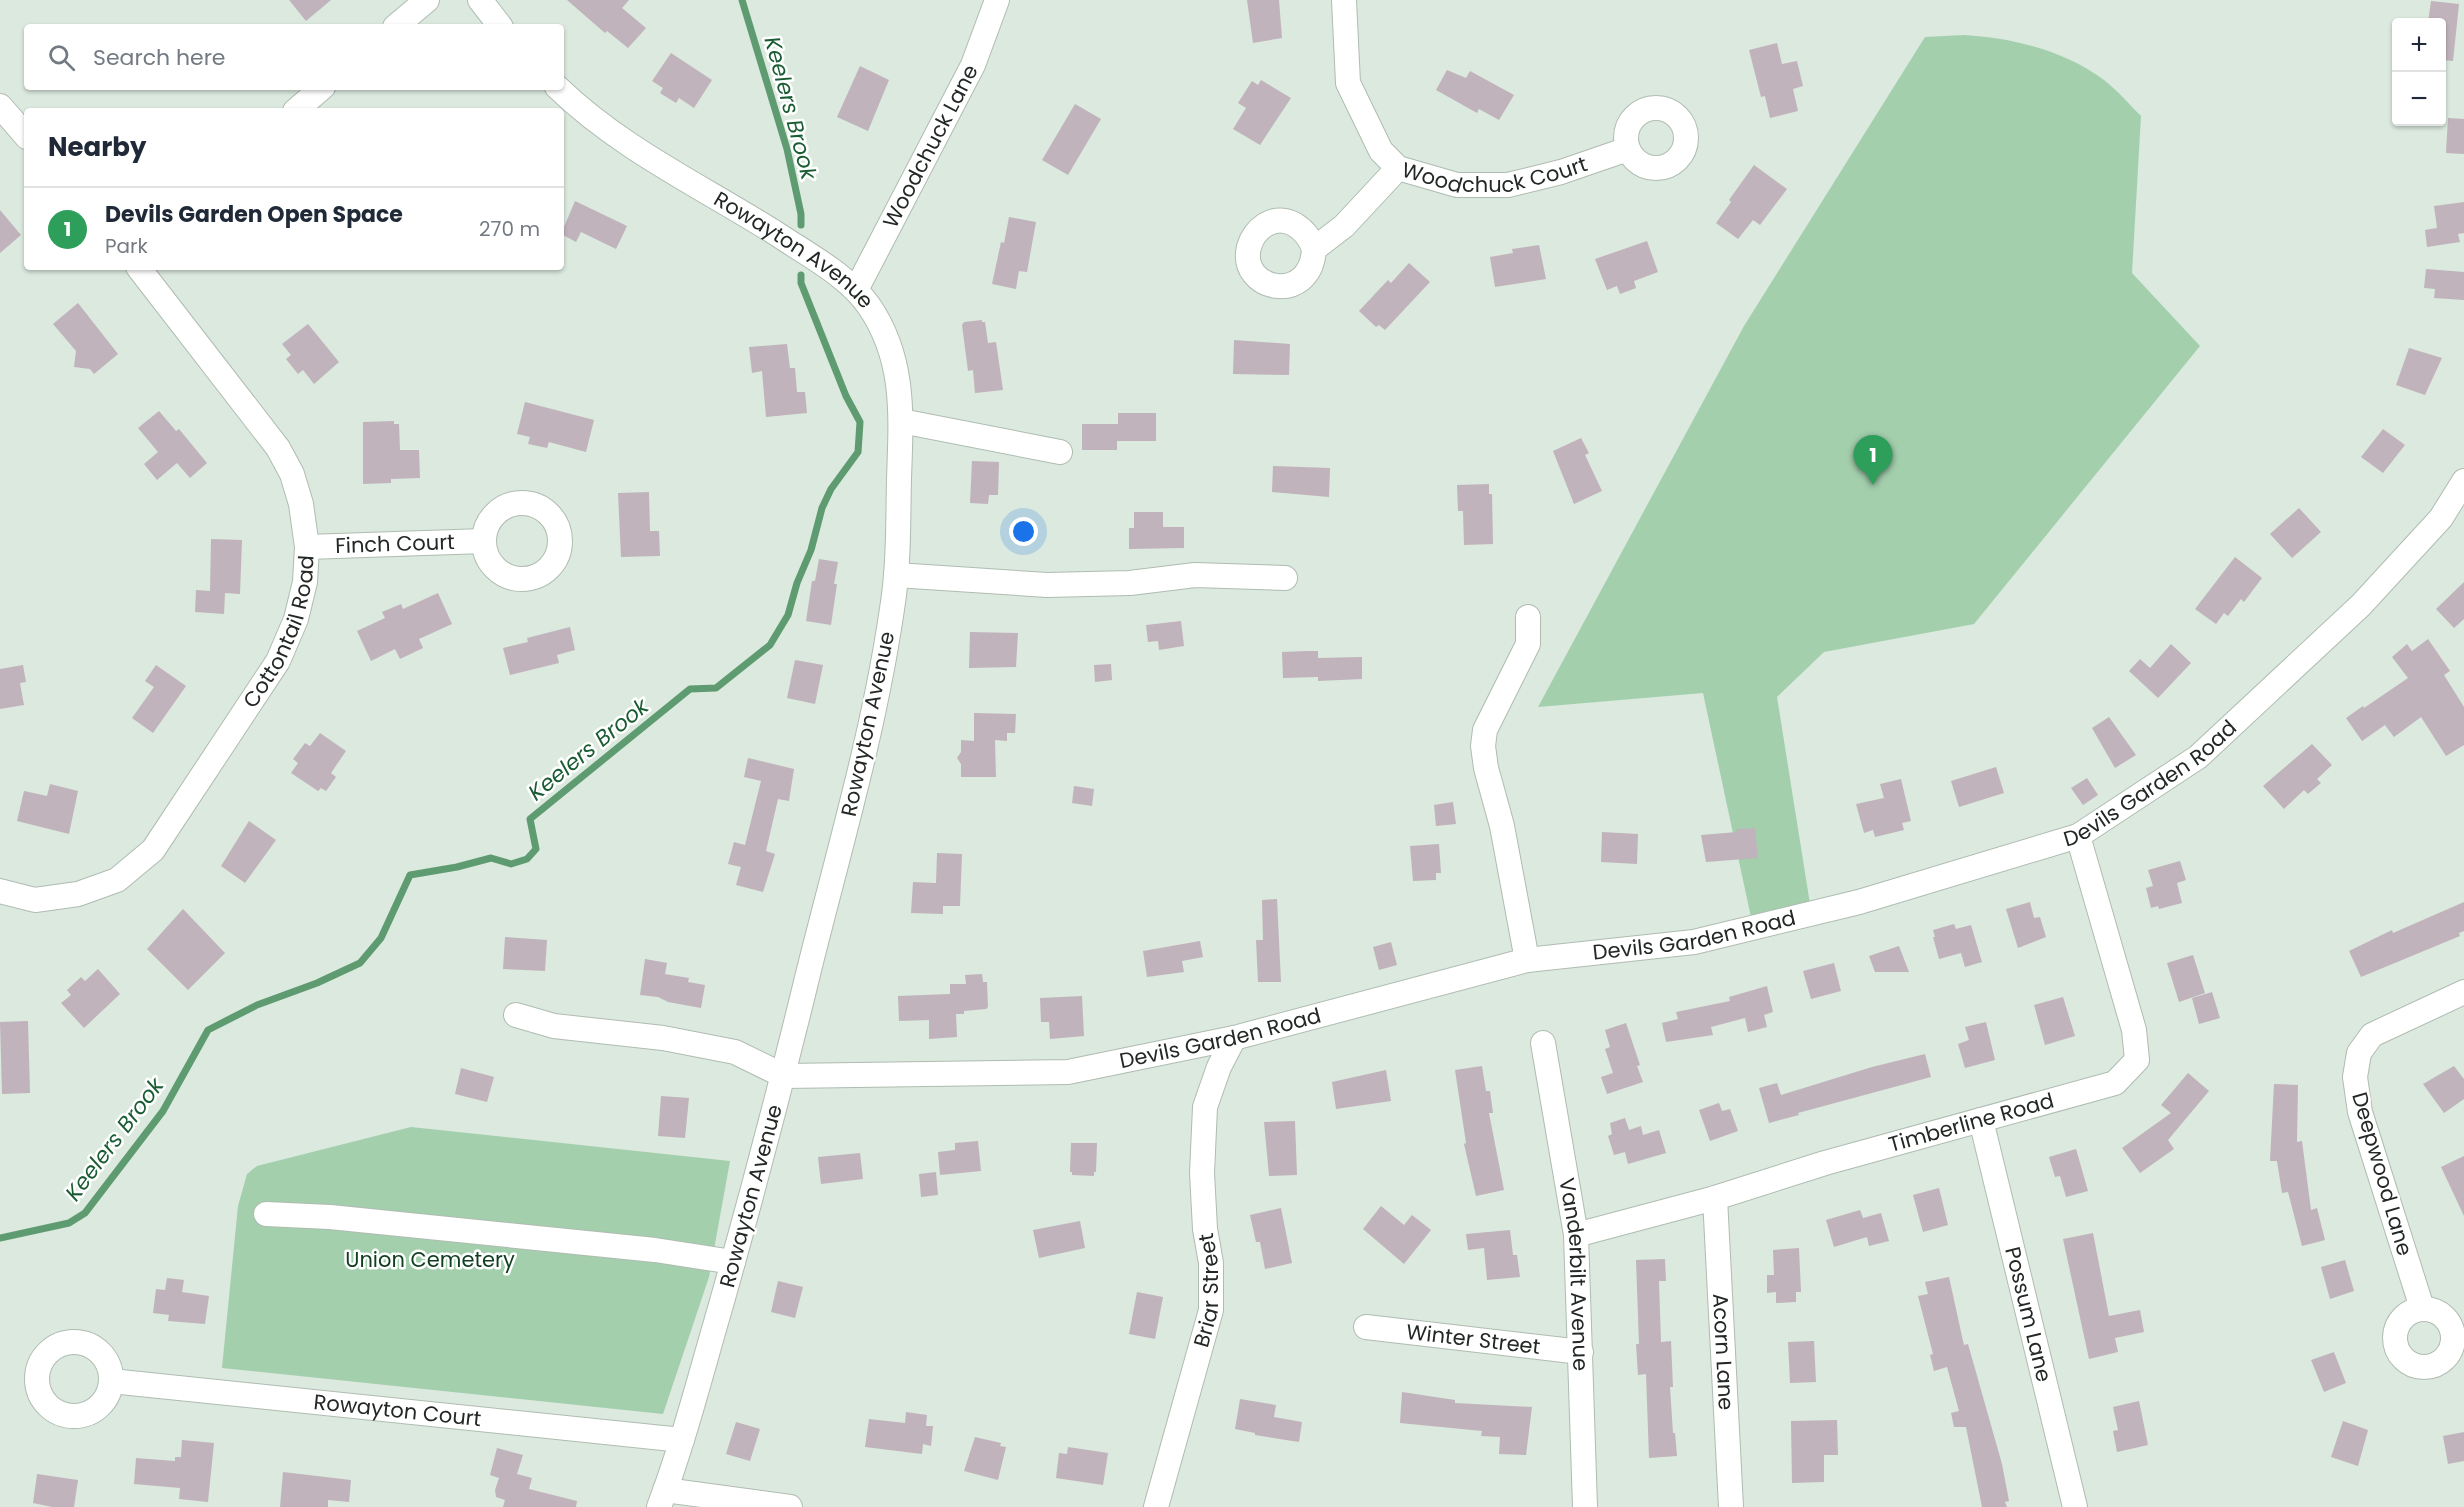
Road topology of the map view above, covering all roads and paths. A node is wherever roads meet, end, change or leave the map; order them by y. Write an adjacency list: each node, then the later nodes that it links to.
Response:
1 (427, 0): 5 (street)
2 (480, 0): 6 (street)
3 (997, 0): 16 (street, Woodchuck Lane)
4 (1344, 0): 13 (street, Woodchuck Court)
5 (399, 24)
6 (499, 24)
7 (320, 90): 10 (street)
8 (561, 90): 16 (street, Rowayton Avenue)
9 (0, 106): 11 (street)
10 (298, 108)
11 (24, 134)
12 (1628, 149): 13 (street, Woodchuck Court)
13 (1398, 168): 14 (street)
14 (1314, 249)
15 (140, 270): 21 (street, Cottontail Road)
16 (856, 290): 17 (street, Rowayton Avenue)
17 (901, 421): 18 (street); 22 (street, Rowayton Avenue)
18 (1060, 452)
19 (2464, 482): 25 (street, Devils Garden Road)
20 (484, 541): 21 (street, Finch Court)
21 (307, 547): 26 (street, Cottontail Road)
22 (896, 575): 23 (street); 32 (street, Rowayton Avenue)
23 (1285, 578)
24 (1528, 617): 27 (street)
25 (2078, 836): 27 (street, Devils Garden Road); 33 (street, Timberline Road)
26 (0, 893)
27 (1527, 960): 30 (street, Devils Garden Road)
28 (2464, 992): 38 (street, Deepwood Lane)
29 (516, 1015): 32 (street)
30 (1234, 1038): 32 (street, Devils Garden Road); 45 (street, Briar Street)
31 (1543, 1043): 36 (street, Vanderbilt Avenue)
32 (784, 1076): 37 (street, Rowayton Avenue)
33 (1981, 1120): 34 (street, Timberline Road); 48 (street, Possum Lane)
34 (1715, 1198): 36 (street, Timberline Road); 47 (street, Acorn Lane)
35 (266, 1214): 37 (street)
36 (1576, 1235): 40 (street, Vanderbilt Avenue)
37 (733, 1262): 42 (street, Rowayton Avenue)
38 (2422, 1308)
39 (1366, 1327): 40 (street, Winter Street)
40 (1581, 1353): 46 (street, Vanderbilt Avenue)
41 (111, 1381): 42 (street, Rowayton Court)
42 (682, 1440): 43 (street, Rowayton Avenue)
43 (662, 1498): 44 (street)
44 (789, 1507)
45 (1156, 1507)
46 (1585, 1507)
47 (1731, 1507)
48 (2075, 1507)

